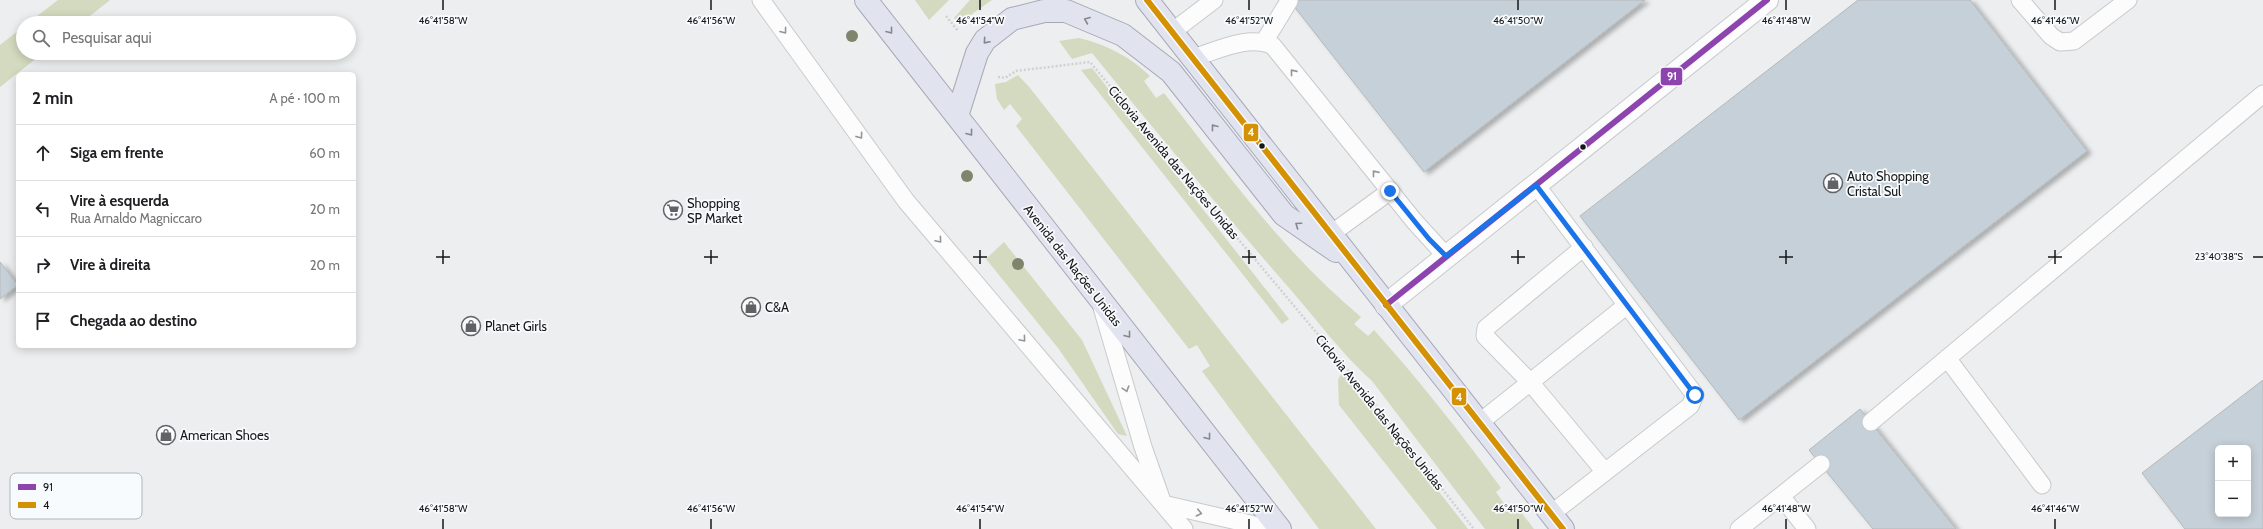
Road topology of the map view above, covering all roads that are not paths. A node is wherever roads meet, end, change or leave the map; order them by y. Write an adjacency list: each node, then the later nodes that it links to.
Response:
1 (761, 0): 31 (lane, one-way to 31)
2 (866, 0): 13 (highway, Avenida das Nações Unidas, one-way to 13)
3 (1147, 0): 9 (highway)
4 (1214, 0): 9 (lane)
5 (1767, 0): 14 (street)
6 (2020, 0): 7 (lane)
7 (2128, 0)
8 (1289, 1): 10 (lane)
9 (1172, 32): 11 (highway)
10 (1264, 42): 11 (lane); 15 (lane, one-way to 10)
11 (1192, 58): 16 (highway)
12 (2263, 94): 23 (lane)
13 (957, 116): 19 (highway, one-way to 13); 20 (highway, Avenida das Nações Unidas, one-way to 20)
14 (1536, 185): 17 (lane); 18 (street)
15 (1390, 191): 16 (lane); 18 (lane)
16 (1330, 234): 19 (highway)
17 (1584, 247): 22 (lane); 24 (lane)
18 (1446, 256): 21 (street)
19 (1353, 263): 21 (highway)
20 (1099, 298): 31 (lane, one-way to 31); 35 (highway, Avenida das Nações Unidas, one-way to 35)
21 (1386, 304): 26 (highway)
22 (1627, 304): 24 (lane); 28 (lane)
23 (1947, 358): 25 (lane); 29 (lane)
24 (1530, 382): 26 (lane); 28 (lane)
25 (1871, 422)
26 (1479, 423): 32 (highway)
27 (1821, 464): 30 (lane)
28 (1605, 472): 32 (lane)
29 (2042, 485)
30 (1781, 496): 36 (lane); 37 (lane)
31 (1163, 504): 33 (lane); 34 (lane, one-way to 34)
32 (1557, 521)
33 (1184, 529)
34 (1272, 529)
35 (1280, 529)
36 (1739, 529)
37 (1807, 529)

